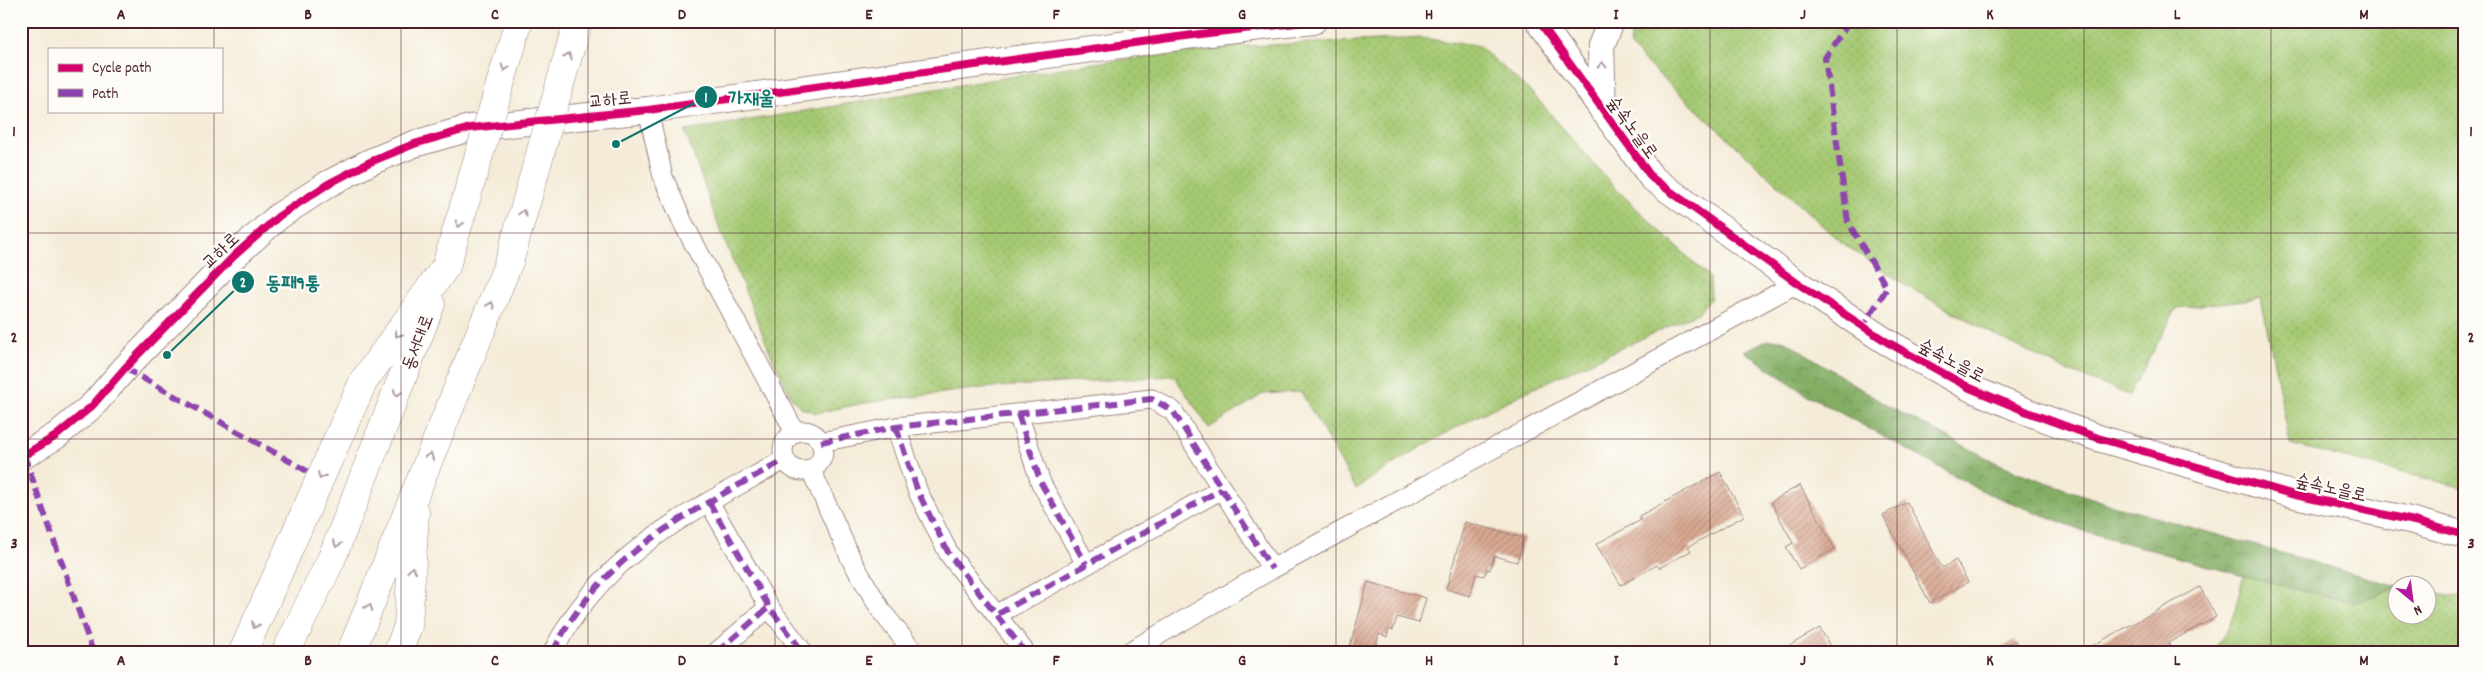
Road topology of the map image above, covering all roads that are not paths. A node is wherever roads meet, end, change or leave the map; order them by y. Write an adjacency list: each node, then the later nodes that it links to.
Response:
1 (519, 21): 8 (highway, 동서대로, one-way to 8, bridge)
2 (578, 21): 17 (highway, one-way to 2, bridge)
3 (1313, 21): 6 (street, 교하로)
4 (1539, 21): 7 (street, 숲속노을로)
5 (1611, 21): 7 (street, one-way to 5)
6 (648, 110): 12 (street); 14 (street, 교하로)
7 (1603, 111): 9 (street, 숲속노을로)
8 (446, 266): 25 (highway, one-way to 25); 26 (highway, 동서대로, one-way to 26)
9 (1797, 283): 20 (street, 숲속노을로); 22 (street)
10 (1018, 414): 11 (street); 18 (street); 21 (street)
11 (896, 427): 13 (street); 24 (street)
12 (795, 432): 13 (street); 15 (street)
13 (821, 442): 16 (street)
14 (21, 457)
15 (784, 460): 16 (street); 19 (street)
16 (811, 470): 32 (street)
17 (417, 489): 27 (highway, one-way to 17); 28 (highway, one-way to 17)
18 (1222, 489): 21 (street); 22 (street)
19 (709, 502): 23 (street); 29 (street)
20 (2464, 535)
21 (1086, 564): 24 (street)
22 (1272, 569): 34 (street)
23 (769, 607): 30 (street); 31 (street)
24 (998, 614): 33 (street)
25 (243, 652)
26 (286, 652)
27 (351, 652)
28 (398, 652)
29 (553, 652)
30 (717, 652)
31 (803, 652)
32 (914, 652)
33 (1026, 652)
34 (1129, 652)

